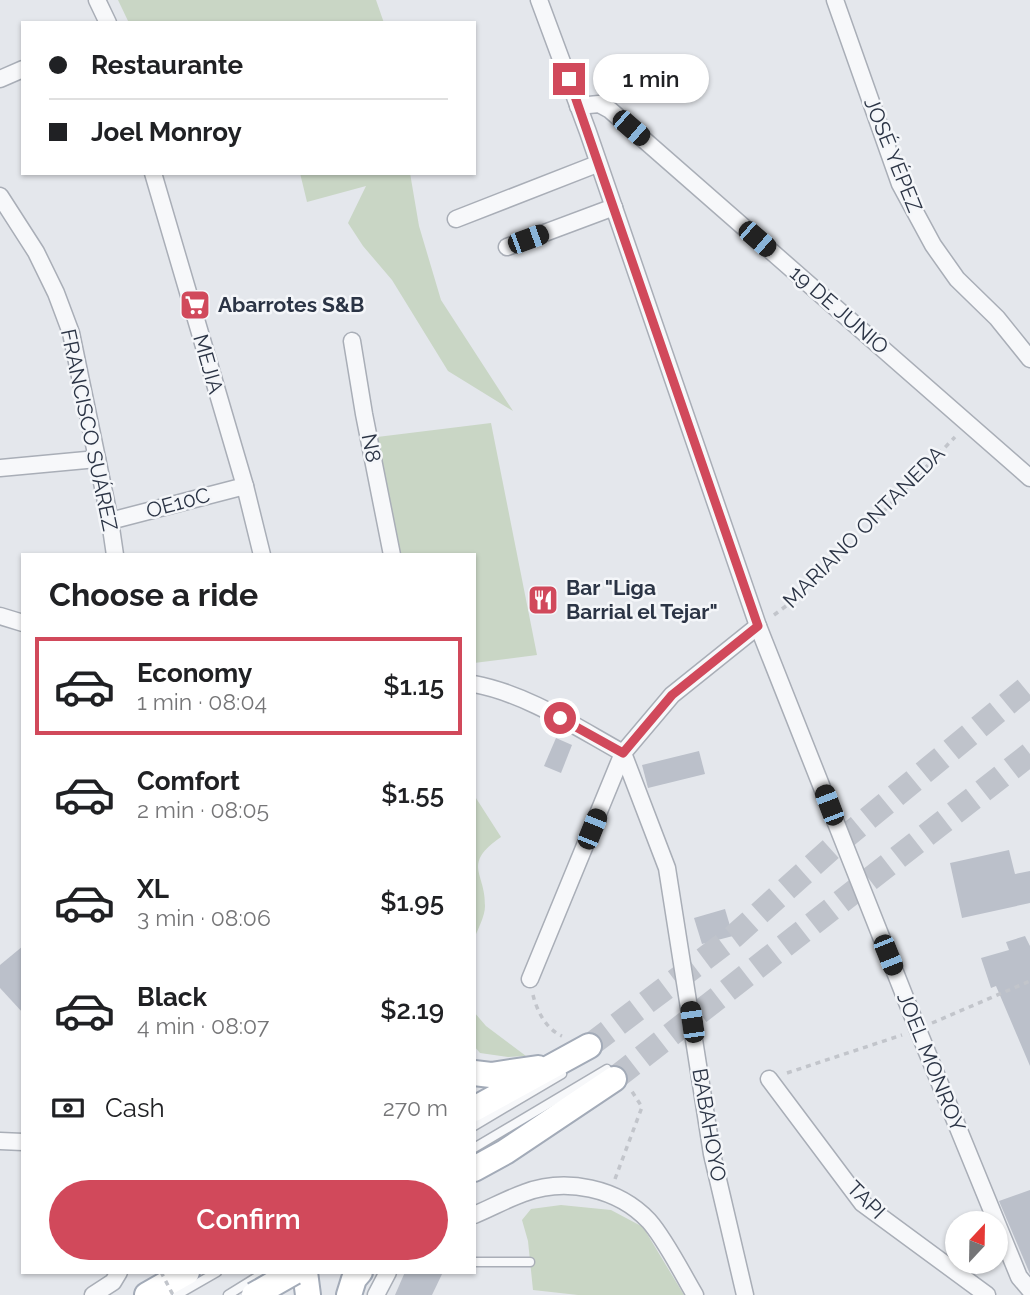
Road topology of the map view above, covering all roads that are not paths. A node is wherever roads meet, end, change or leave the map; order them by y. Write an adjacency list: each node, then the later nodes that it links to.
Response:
1 (97, 0): 4 (street)
2 (540, 0): 7 (street, JOEL MONROY)
3 (835, 0): 15 (street, JOSÉ YÉPEZ)
4 (106, 21)
5 (21, 70): 6 (street)
6 (0, 79)
7 (578, 106): 8 (street, JOEL MONROY); 18 (street, 19 DE JUNIO)
8 (597, 164): 11 (street, JOEL MONROY); 12 (street)
9 (154, 175): 19 (street, MEJIA)
10 (0, 196): 16 (street, FRANCISCO SUÁREZ)
11 (614, 207): 13 (street); 26 (street, JOEL MONROY)
12 (456, 219)
13 (507, 247)
14 (352, 341): 23 (street, N8)
15 (1030, 359)
16 (97, 459): 17 (street); 20 (street, FRANCISCO SUÁREZ)
17 (0, 468)
18 (1030, 478)
19 (245, 486): 20 (street, OE10C); 22 (street, MEJIA)
20 (110, 521): 21 (street, FRANCISCO SUÁREZ)
21 (114, 553)
22 (262, 553)
23 (392, 553)
24 (0, 616): 25 (street)
25 (21, 622)
26 (764, 622): 28 (street); 57 (street, JOEL MONROY)
27 (476, 684): 28 (street)
28 (623, 753): 29 (street); 68 (street, BABAHOYO)
29 (530, 979)
30 (589, 1046): 31 (main road)
31 (563, 1067): 32 (main road); 35 (main road)
32 (476, 1073)
33 (610, 1074): 38 (main road)
34 (769, 1079): 45 (street, TAPI)
35 (476, 1119)
36 (0, 1141): 37 (street)
37 (21, 1142)
38 (497, 1146): 39 (lane); 40 (main road); 41 (main road)
39 (476, 1148)
40 (476, 1168)
41 (476, 1172)
42 (476, 1214): 67 (street)
43 (476, 1262): 44 (lane)
44 (530, 1262)
45 (945, 1266)
46 (118, 1274): 58 (street)
47 (209, 1274): 56 (lane)
48 (262, 1274): 61 (lane)
49 (281, 1274): 63 (main road)
50 (291, 1274): 62 (main road, bridge)
51 (305, 1274): 64 (main road)
52 (358, 1274): 65 (main road)
53 (387, 1274): 66 (street)
54 (954, 1274): 69 (street)
55 (956, 1274): 70 (street, TAPI)
56 (190, 1279): 59 (main road); 60 (lane)
57 (1030, 1290)
58 (93, 1295)
59 (147, 1295)
60 (175, 1295)
61 (228, 1295)
62 (254, 1295)
63 (284, 1295)
64 (308, 1295)
65 (349, 1295)
66 (376, 1295)
67 (695, 1295)
68 (745, 1295)
69 (961, 1295)
70 (987, 1295)

